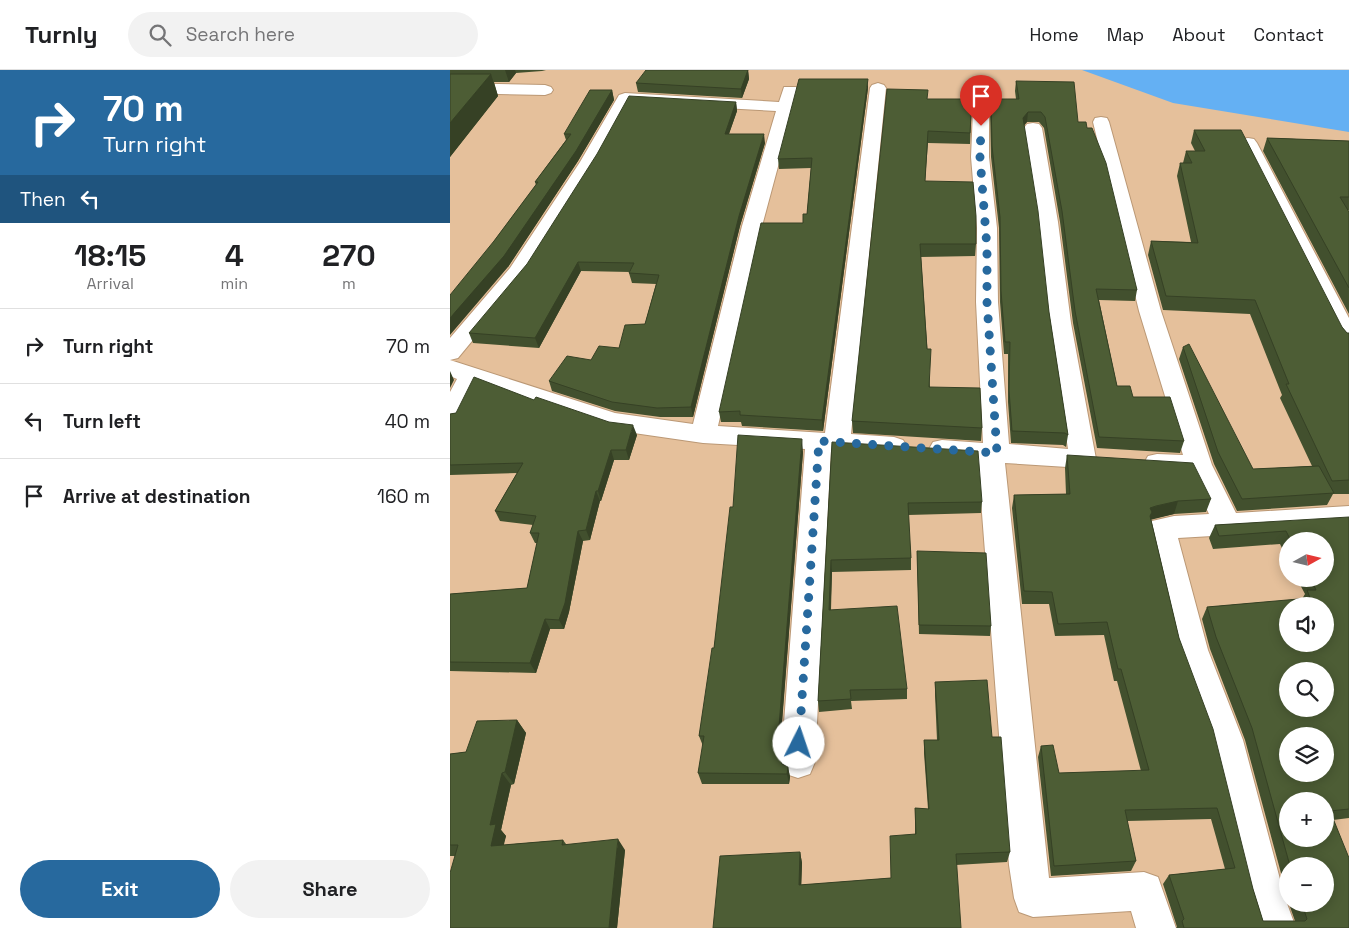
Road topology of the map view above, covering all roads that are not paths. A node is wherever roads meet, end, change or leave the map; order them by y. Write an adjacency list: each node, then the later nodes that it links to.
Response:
1 (450, 88): 3 (street)
2 (878, 88): 13 (street)
3 (545, 90)
4 (981, 110): 14 (street)
5 (1101, 122): 16 (street)
6 (1033, 128): 14 (street)
7 (1248, 143): 8 (street)
8 (1349, 340)
9 (450, 353): 12 (street)
10 (460, 372): 11 (street); 12 (street)
11 (450, 416)
12 (703, 434): 13 (street)
13 (828, 442): 14 (street); 19 (street)
14 (994, 453): 20 (street)
15 (1132, 461): 16 (street)
16 (1199, 465): 18 (street)
17 (1347, 522): 18 (street)
18 (1228, 524): 21 (street)
19 (798, 762)
20 (1156, 928)
21 (1276, 928)

